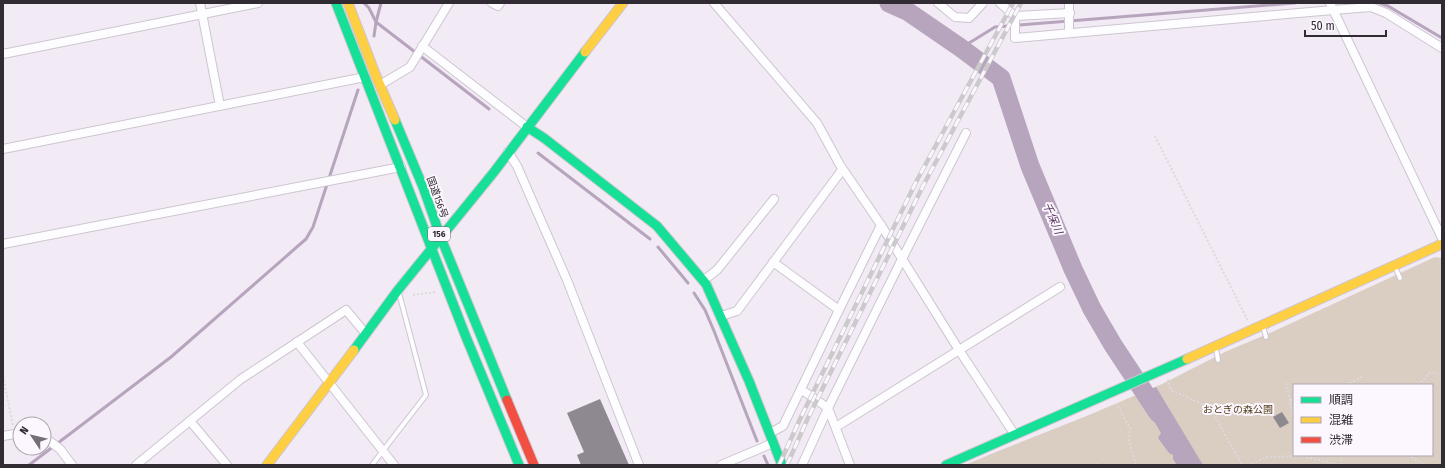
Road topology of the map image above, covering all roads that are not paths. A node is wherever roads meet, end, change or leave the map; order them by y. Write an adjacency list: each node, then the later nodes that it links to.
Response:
1 (200, 3): 16 (street)
2 (258, 3): 16 (street)
3 (336, 3): 22 (main road, 156)
4 (348, 3): 23 (main road, 国道156号 / 156)
5 (449, 3): 19 (street)
6 (492, 3): 7 (street)
7 (500, 3)
8 (623, 3): 25 (main road)
9 (714, 3): 30 (street)
10 (938, 3): 11 (street)
11 (983, 3)
12 (1000, 3): 17 (street)
13 (1069, 3): 15 (street)
14 (1331, 6): 18 (street); 20 (street); 34 (street)
15 (1070, 13): 17 (street); 18 (street)
16 (202, 14): 21 (street); 24 (street)
17 (1015, 16): 18 (street)
18 (1069, 32)
19 (422, 46): 23 (street); 25 (street)
20 (1442, 48)
21 (3, 54)
22 (365, 77): 24 (street); 29 (main road, 156)
23 (380, 85): 33 (main road, 国道156号 / 156)
24 (220, 106): 27 (street)
25 (527, 127): 28 (main road); 42 (main road)
26 (966, 133): 38 (street)
27 (3, 150)
28 (508, 152): 33 (main road); 72 (street)
29 (400, 167): 35 (street); 37 (main road, 156)
30 (842, 170): 32 (street); 39 (street)
31 (774, 199): 42 (street)
32 (881, 225): 38 (street); 45 (street)
33 (441, 238): 37 (main road); 71 (main road, 国道156号 / 156)
34 (1442, 238)
35 (3, 244)
36 (1442, 244): 40 (main road)
37 (432, 248): 44 (main road); 70 (main road, 156)
38 (902, 259): 52 (street); 56 (street)
39 (773, 262): 45 (street); 46 (street)
40 (1395, 267): 41 (lane); 47 (main road)
41 (1400, 278)
42 (704, 280): 46 (main road)
43 (1060, 287): 52 (street)
44 (398, 290): 48 (main road); 63 (lane)
45 (839, 310): 55 (street)
46 (722, 316): 59 (main road)
47 (1262, 326): 49 (lane); 51 (main road)
48 (366, 334): 50 (street); 54 (main road)
49 (1266, 337)
50 (297, 342): 54 (street); 57 (street)
51 (1216, 346): 53 (lane); 60 (main road)
52 (959, 350): 58 (street); 60 (street)
53 (1218, 360)
54 (330, 384): 63 (street); 67 (main road)
55 (802, 390): 56 (street); 59 (street)
56 (828, 408): 58 (street); 75 (street)
57 (190, 421): 65 (street); 66 (street)
58 (836, 428): 76 (street)
59 (770, 433): 62 (main road)
60 (1015, 434): 77 (main road)
61 (52, 443): 64 (street)
62 (773, 443): 73 (street); 74 (main road)
63 (382, 450): 68 (lane); 69 (street)
64 (72, 465)
65 (136, 465)
66 (227, 465)
67 (267, 465)
68 (372, 465)
69 (394, 465)
70 (519, 465)
71 (534, 465)
72 (639, 465)
73 (721, 465)
74 (782, 465)
75 (802, 465)
76 (850, 465)
77 (946, 465)

